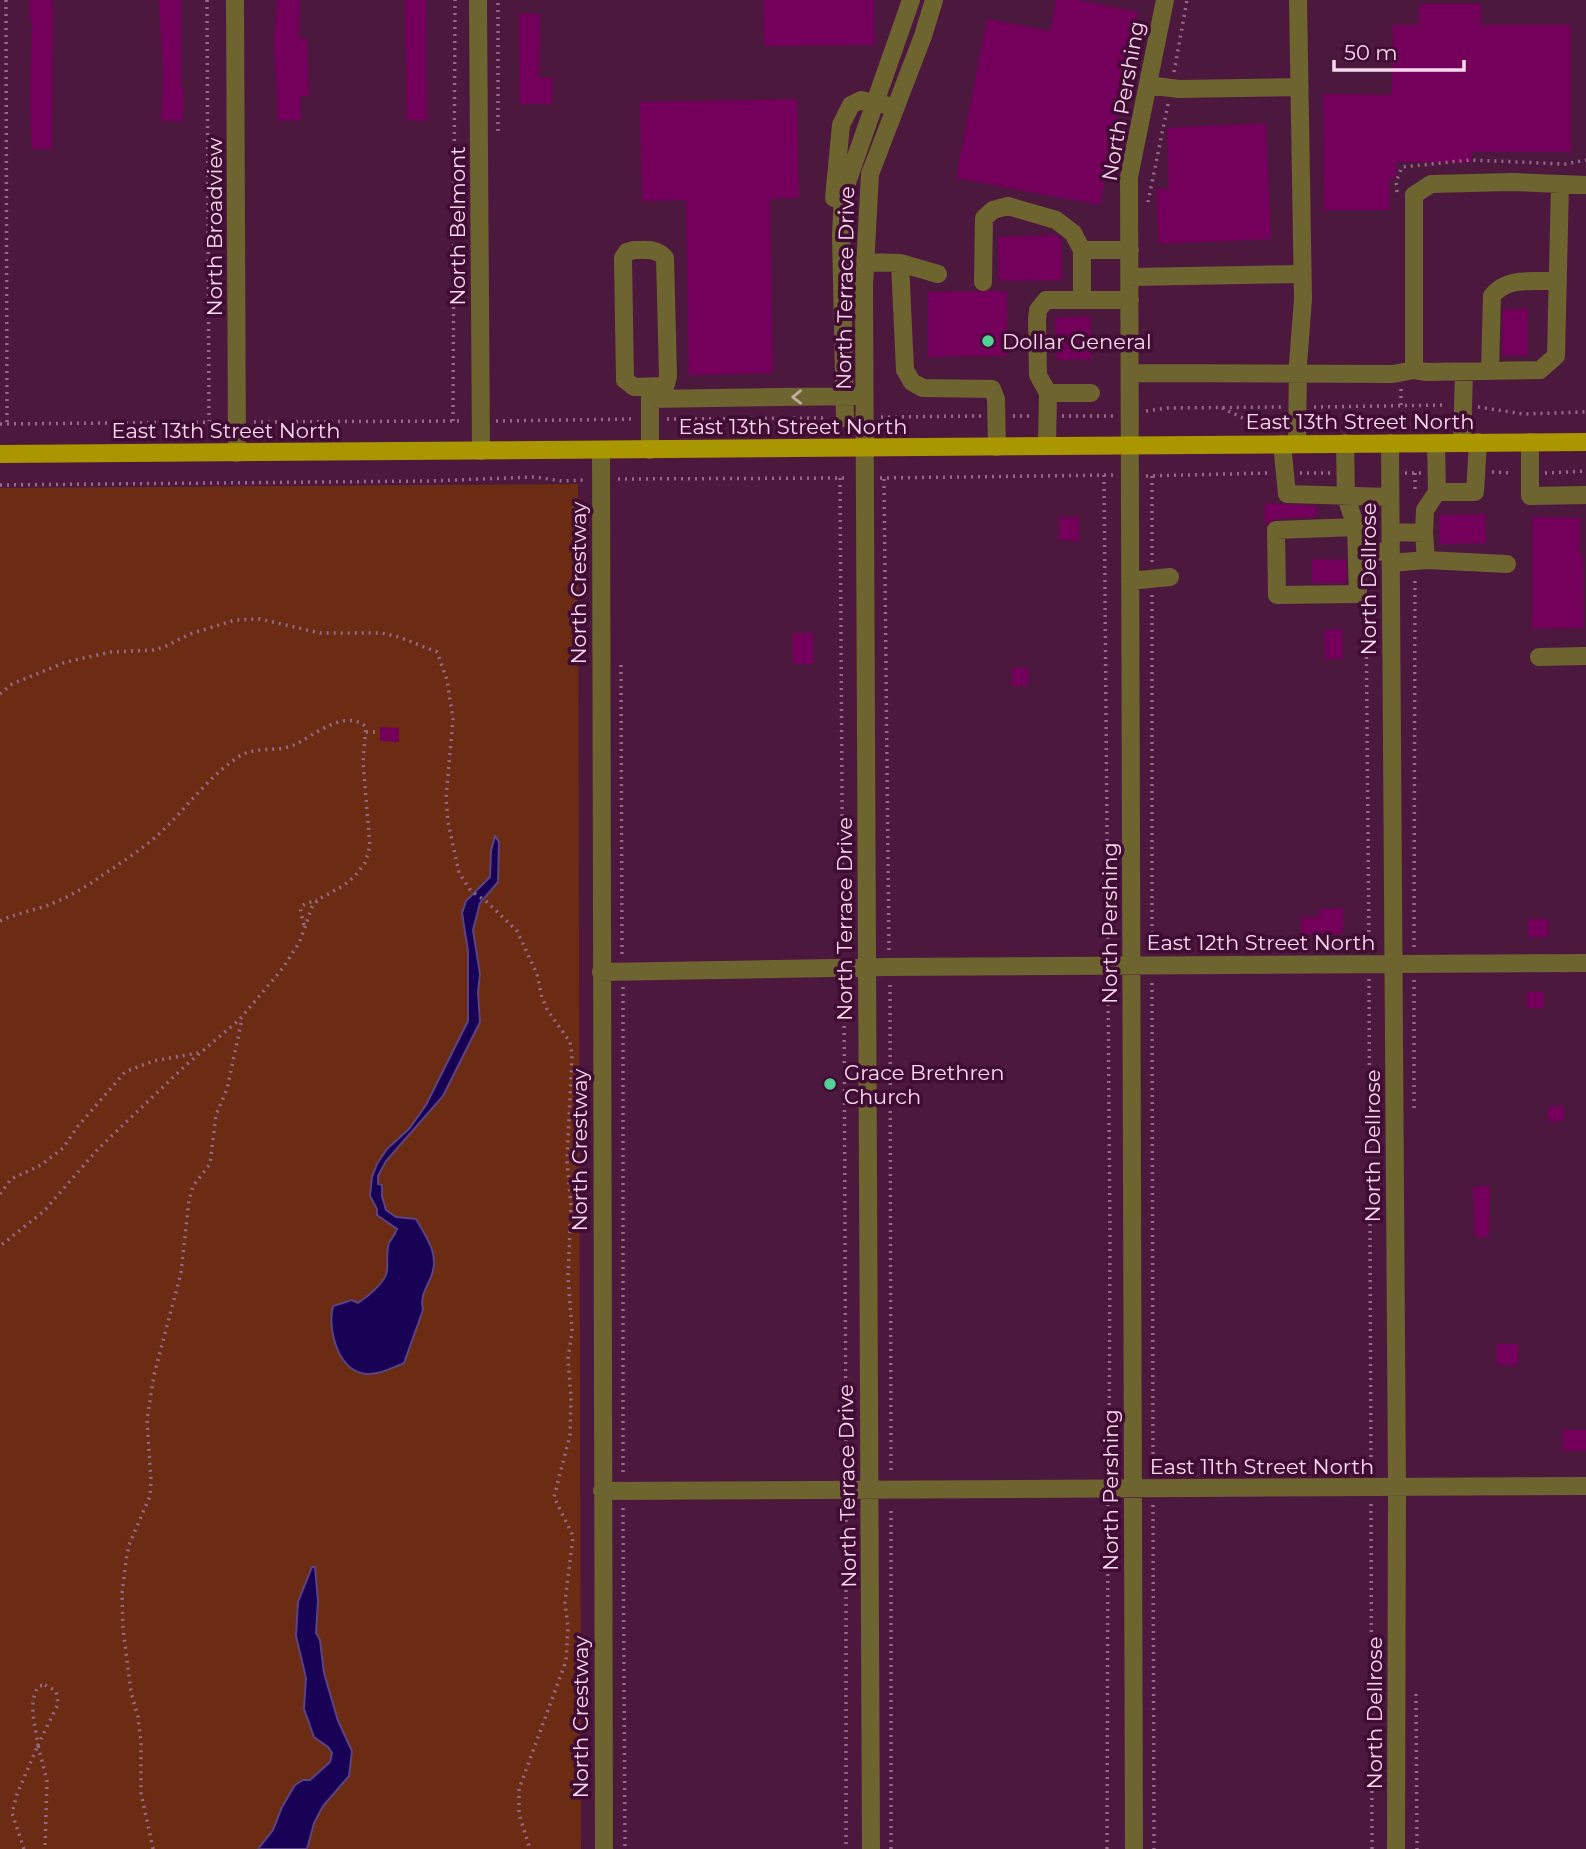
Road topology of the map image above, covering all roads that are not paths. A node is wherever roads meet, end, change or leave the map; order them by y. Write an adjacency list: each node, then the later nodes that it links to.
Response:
1 (235, 0): 51 (street, North Broadview)
2 (478, 0): 50 (street, North Belmont)
3 (911, 0): 9 (street)
4 (934, 0): 10 (street, North Terrace Drive)
5 (1165, 0): 7 (street, North Pershing)
6 (1298, 0): 8 (street)
7 (1148, 85): 8 (street); 16 (street, North Pershing)
8 (1299, 87): 20 (street)
9 (875, 103): 10 (street); 11 (street); 11 (street)
10 (896, 107): 13 (street, North Terrace Drive)
11 (842, 179): 13 (street); 34 (street)
12 (1585, 181): 14 (street)
13 (870, 182): 17 (street, North Terrace Drive)
14 (1560, 184): 22 (street); 26 (street)
15 (1082, 250): 16 (street); 23 (street); 24 (street)
16 (1129, 250): 21 (street, North Pershing)
17 (865, 262): 18 (street); 35 (street, North Terrace Drive)
18 (900, 263): 19 (street); 46 (street)
19 (938, 274)
20 (1302, 274): 21 (street); 30 (street)
21 (1129, 277): 25 (street, North Pershing)
22 (1558, 281): 27 (street); 27 (street)
23 (983, 282)
24 (1082, 300): 25 (street); 32 (street)
25 (1130, 300): 29 (street, North Pershing)
26 (1408, 371): 28 (street); 30 (street)
27 (1490, 371): 28 (street)
28 (1464, 372): 37 (street)
29 (1139, 373): 30 (street); 45 (street, North Pershing)
30 (1298, 373): 43 (street)
31 (650, 393): 31 (street); 34 (street, one-way to 31); 49 (street)
32 (1048, 393): 33 (street); 44 (street)
33 (1091, 393)
34 (841, 396): 35 (street); 36 (street)
35 (865, 396): 47 (street, North Terrace Drive)
36 (845, 418)
37 (1470, 442): 38 (main road, East 13th Street North); 42 (main road, East 13th Street North); 53 (street)
38 (1530, 442): 39 (main road, East 13th Street North); 54 (street)
39 (1586, 442)
40 (1345, 443): 41 (main road, East 13th Street North); 43 (main road, East 13th Street North); 55 (street)
41 (1390, 443): 42 (main road, East 13th Street North); 56 (street, North Dellrose)
42 (1436, 443): 53 (street)
43 (1290, 444): 45 (main road, East 13th Street North); 55 (street)
44 (1047, 446): 45 (main road, East 13th Street North); 46 (main road, East 13th Street North)
45 (1130, 446): 65 (street, North Pershing)
46 (997, 447): 47 (main road, East 13th Street North)
47 (866, 448): 49 (main road, East 13th Street North); 71 (street, North Terrace Drive)
48 (601, 450): 49 (main road, East 13th Street North); 50 (main road, East 13th Street North); 72 (street, North Crestway)
49 (650, 450)
50 (481, 451): 51 (main road, East 13th Street North)
51 (237, 453): 52 (main road, East 13th Street North)
52 (0, 454)
53 (1437, 482): 59 (street)
54 (1586, 495)
55 (1346, 497): 56 (street); 57 (street)
56 (1390, 497): 58 (street, North Dellrose)
57 (1356, 527): 60 (street); 60 (street)
58 (1391, 532): 59 (street); 61 (street, North Dellrose)
59 (1424, 533): 62 (street)
60 (1357, 552): 61 (street)
61 (1391, 557): 62 (street); 69 (street, North Dellrose)
62 (1420, 561): 63 (street)
63 (1507, 564)
64 (1161, 578): 65 (street)
65 (1130, 581): 70 (street, North Pershing)
66 (1586, 656): 67 (street)
67 (1539, 657)
68 (1586, 963): 69 (street, East 12th Street North)
69 (1394, 964): 70 (street, East 12th Street North); 74 (street, North Dellrose)
70 (1131, 965): 71 (street, East 12th Street North); 75 (street, North Pershing)
71 (867, 967): 72 (street, East 12th Street North); 76 (street, North Terrace Drive)
72 (601, 972): 77 (street, North Crestway)
73 (1586, 1486): 74 (street, East 11th Street North)
74 (1397, 1488): 75 (street, East 11th Street North); 81 (street, North Dellrose)
75 (1133, 1489): 76 (street, East 11th Street North); 80 (street, North Pershing)
76 (870, 1490): 77 (street, East 11th Street North); 79 (street, North Terrace Drive)
77 (602, 1491): 78 (street, North Crestway)
78 (604, 1849)
79 (871, 1849)
80 (1134, 1849)
81 (1396, 1849)

